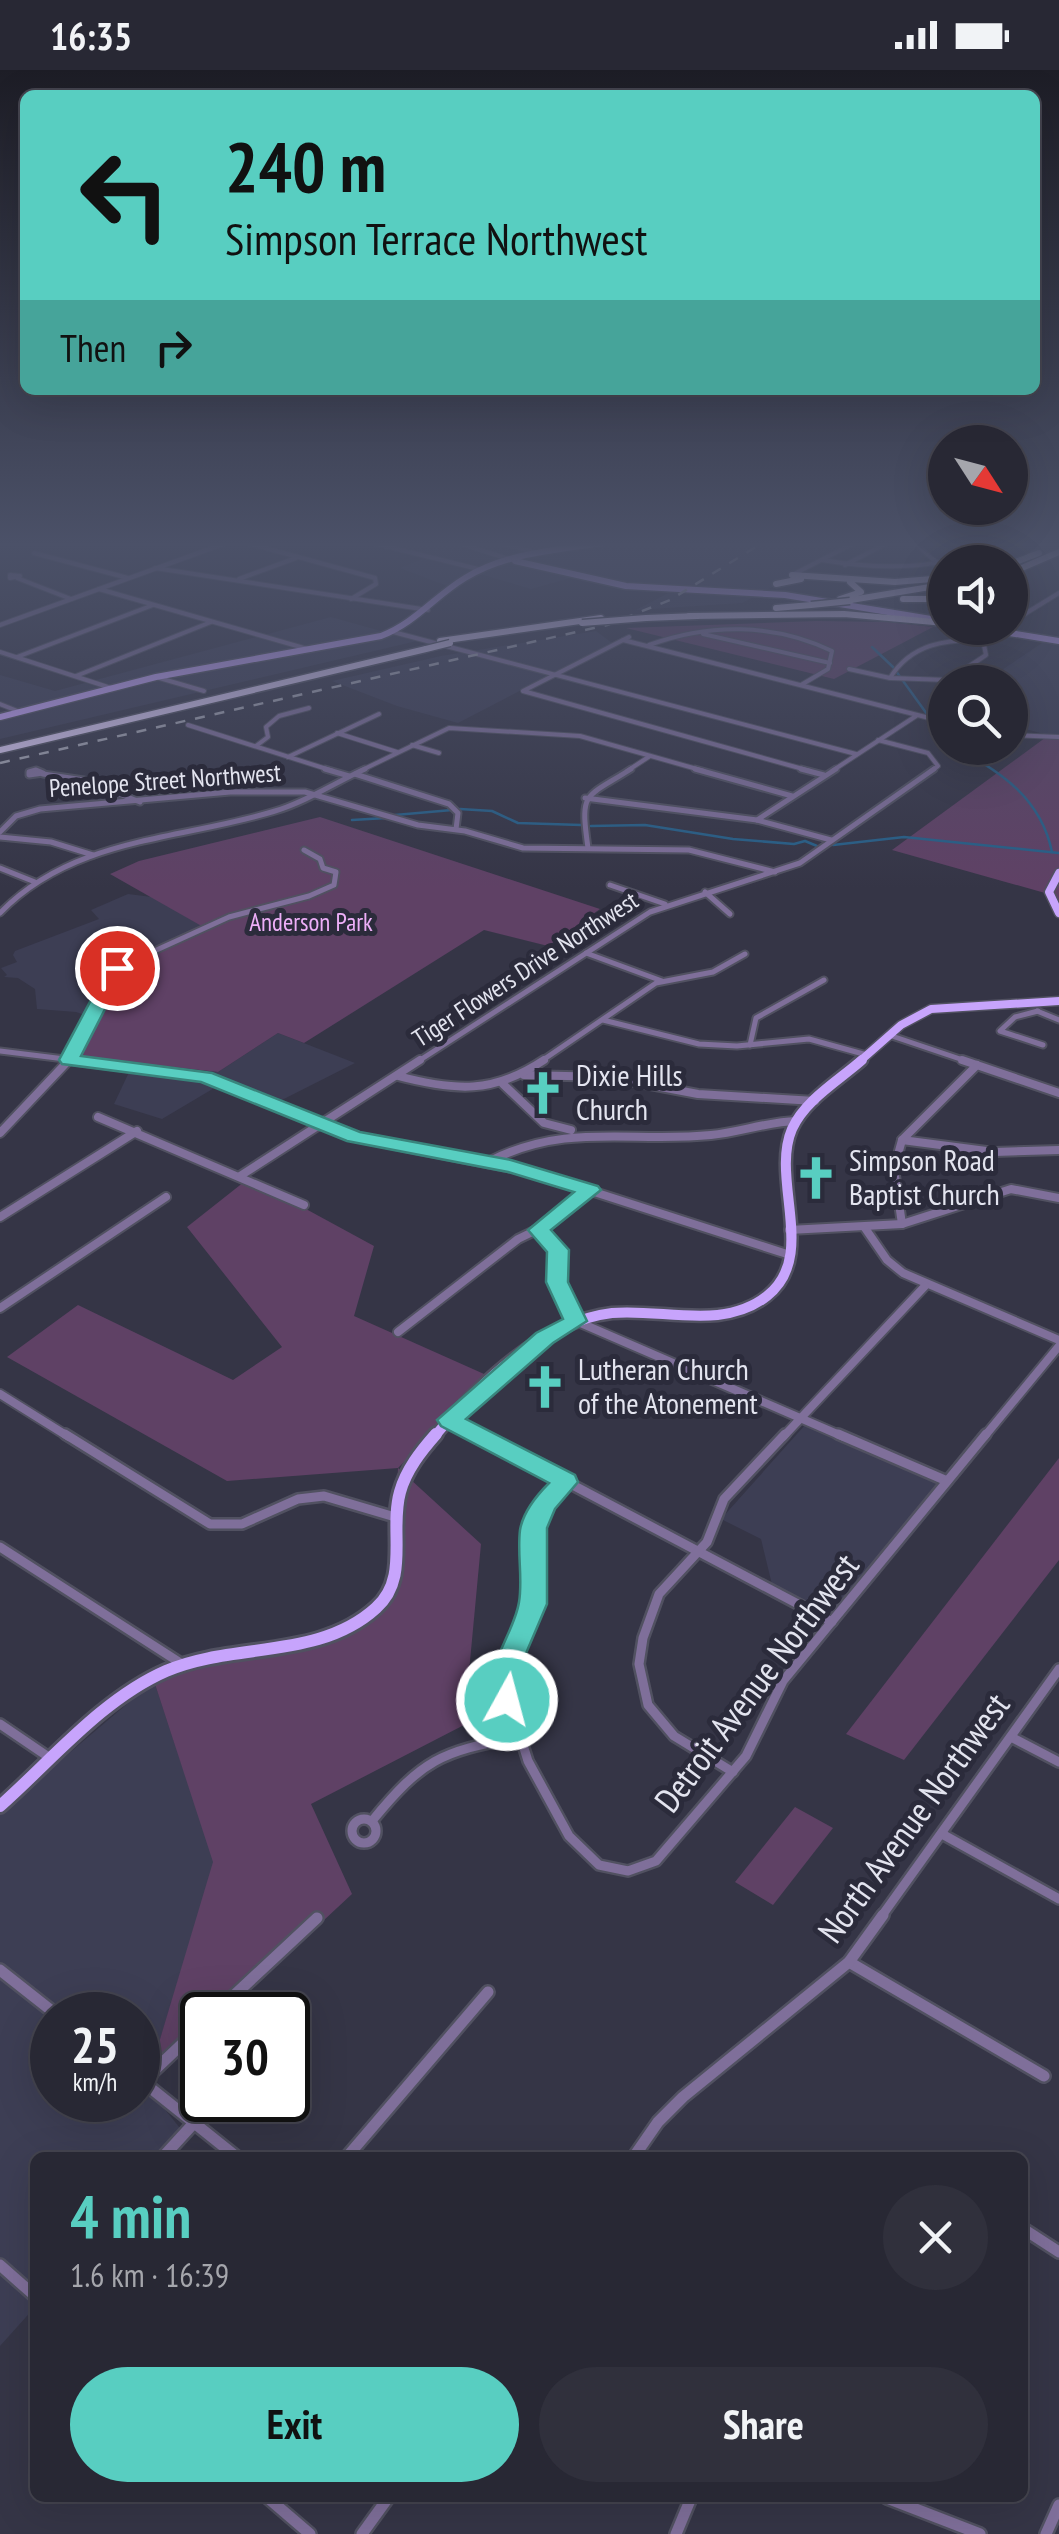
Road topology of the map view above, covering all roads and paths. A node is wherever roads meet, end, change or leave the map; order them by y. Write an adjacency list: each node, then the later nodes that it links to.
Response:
1 (20, 658): 15 (street)
2 (121, 658): 15 (street)
3 (265, 658): 16 (main road)
4 (371, 658): 21 (highway)
5 (376, 658): 36 (highway)
6 (477, 658): 14 (street)
7 (586, 658): 14 (street)
8 (695, 658): 19 (street)
9 (796, 658): 12 (street)
10 (832, 658): 12 (street)
11 (908, 658): 17 (street)
12 (830, 663): 19 (street)
13 (849, 669): 17 (street)
14 (554, 674): 39 (street); 44 (street)
15 (76, 676): 20 (street)
16 (156, 677): 20 (main road); 21 (street)
17 (890, 678): 18 (street)
18 (928, 679)
19 (802, 685): 26 (street)
20 (111, 688): 24 (main road)
21 (204, 694): 36 (highway)
22 (0, 704): 24 (street)
23 (309, 708): 35 (street)
24 (20, 712): 27 (main road)
25 (379, 714): 30 (street)
26 (916, 715): 28 (street); 33 (street)
27 (0, 717)
28 (928, 718)
29 (188, 724): 35 (street)
30 (337, 733): 37 (street); 40 (street)
31 (1028, 736): 32 (street)
32 (1059, 737)
33 (878, 740): 39 (street); 54 (street, Tiger Flowers Drive Northwest)
34 (412, 745): 37 (street); 38 (street); 41 (street)
35 (256, 746): 40 (street)
36 (0, 747)
37 (397, 752): 43 (street)
38 (439, 754)
39 (856, 754): 44 (street)
40 (288, 756): 43 (street)
41 (650, 756): 46 (street); 47 (street)
42 (43, 774): 48 (street)
43 (352, 775): 45 (street); 52 (street)
44 (824, 775): 46 (street)
45 (316, 793): 48 (street, Penelope Street Northwest); 52 (street, Penelope Street Northwest); 57 (street)
46 (792, 796): 51 (street)
47 (585, 798): 51 (street); 55 (street)
48 (140, 802): 50 (street, Penelope Street Northwest)
49 (2, 817): 50 (street)
50 (12, 819): 53 (street, Penelope Street Northwest)
51 (756, 820): 54 (street)
52 (456, 829): 55 (street, Penelope Street Northwest)
53 (0, 835): 57 (street)
54 (832, 841): 59 (street, Tiger Flowers Drive Northwest)
55 (588, 848): 59 (street, Penelope Street Northwest)
56 (304, 850): 81 (street)
57 (94, 855): 61 (street)
58 (0, 868): 61 (street)
59 (777, 873): 63 (street, Tiger Flowers Drive Northwest)
60 (1059, 873): 66 (main road)
61 (35, 882): 65 (street)
62 (610, 885): 64 (street)
63 (706, 892): 64 (street, Tiger Flowers Drive Northwest); 67 (street)
64 (666, 904): 68 (street, Tiger Flowers Drive Northwest)
65 (1, 909)
66 (1059, 913)
67 (730, 914)
68 (586, 953): 71 (street); 84 (street, Tiger Flowers Drive Northwest)
69 (745, 954): 71 (street)
70 (824, 980): 77 (street)
71 (662, 981): 74 (street)
72 (1059, 1000): 73 (main road)
73 (1034, 1008): 75 (street); 76 (main road); 78 (street)
74 (603, 1020): 77 (street); 83 (street)
75 (1059, 1020)
76 (889, 1035): 80 (main road); 82 (street)
77 (750, 1045): 80 (street)
78 (1042, 1045)
79 (0, 1051): 81 (street)
80 (867, 1055): 87 (main road)
81 (69, 1060): 90 (street); 94 (street)
82 (977, 1065): 86 (street); 95 (street)
83 (524, 1075): 85 (street); 87 (street)
84 (398, 1076): 85 (street); 90 (street, Tiger Flowers Drive Northwest)
85 (503, 1084): 91 (street)
86 (1059, 1093)
87 (815, 1101): 89 (main road)
88 (98, 1117): 92 (street)
89 (796, 1121): 93 (street); 108 (main road)
90 (322, 1123): 98 (street); 99 (street, Tiger Flowers Drive Northwest)
91 (544, 1123): 93 (street); 96 (street)
92 (138, 1131): 99 (street); 104 (street)
93 (585, 1132): 96 (street)
94 (0, 1133)
95 (902, 1140): 97 (street); 105 (street)
96 (539, 1142): 98 (street)
97 (1059, 1150)
98 (490, 1162): 100 (street)
99 (240, 1176): 103 (street)
100 (590, 1190): 107 (street); 109 (street)
101 (166, 1197): 111 (street)
102 (1059, 1198): 105 (street)
103 (304, 1205)
104 (0, 1217)
105 (902, 1224): 106 (street)
106 (865, 1228): 108 (street); 110 (street)
107 (539, 1230): 112 (street); 113 (street)
108 (789, 1230): 109 (main road)
109 (790, 1255): 112 (main road)
110 (925, 1286): 114 (street); 118 (street)
111 (0, 1308)
112 (576, 1321): 118 (street); 119 (main road)
113 (398, 1332)
114 (1059, 1343): 120 (street, Detroit Avenue Northwest)
115 (0, 1394): 116 (street)
116 (12, 1402): 117 (street); 122 (street)
117 (0, 1410)
118 (802, 1416): 120 (street); 124 (street)
119 (449, 1420): 121 (street); 122 (main road)
120 (947, 1481): 125 (street, Detroit Avenue Northwest)
121 (566, 1482): 124 (street); 129 (street, Detroit Avenue Northwest)
122 (395, 1517): 126 (main road)
123 (0, 1547): 126 (street)
124 (697, 1553): 125 (street); 133 (street)
125 (832, 1622): 133 (street, Detroit Avenue Northwest)
126 (182, 1664): 131 (main road)
127 (1059, 1669): 130 (street, North Avenue Northwest)
128 (0, 1724): 131 (street)
129 (518, 1737): 133 (street, Detroit Avenue Northwest); 135 (street)
130 (1010, 1737): 132 (street); 136 (street, North Avenue Northwest)
131 (53, 1760): 134 (main road)
132 (1059, 1762)
133 (733, 1772)
134 (0, 1806)
135 (372, 1821)
136 (942, 1834): 137 (street); 139 (street, North Avenue Northwest)
137 (1059, 1898)
138 (317, 1918): 141 (street)
139 (849, 1962): 146 (street); 153 (street, North Avenue Northwest)
140 (0, 1970): 143 (street)
141 (238, 1992)
142 (488, 1992): 152 (street)
143 (30, 1994)
144 (180, 2045): 145 (street)
145 (160, 2062)
146 (1044, 2076)
147 (160, 2096): 148 (street)
148 (180, 2111)
149 (194, 2122): 150 (street); 151 (street)
150 (167, 2152)
151 (231, 2152)
152 (351, 2152)
153 (637, 2152)
154 (1028, 2232): 155 (street)
155 (1059, 2252)
156 (0, 2265): 157 (street)
157 (30, 2292)
158 (273, 2502): 163 (street)
159 (385, 2502): 164 (street)
160 (690, 2502): 165 (street)
161 (897, 2502): 166 (street)
162 (1059, 2505): 167 (street)
163 (310, 2534)
164 (362, 2534)
165 (676, 2534)
166 (980, 2534)
167 (1046, 2534)

